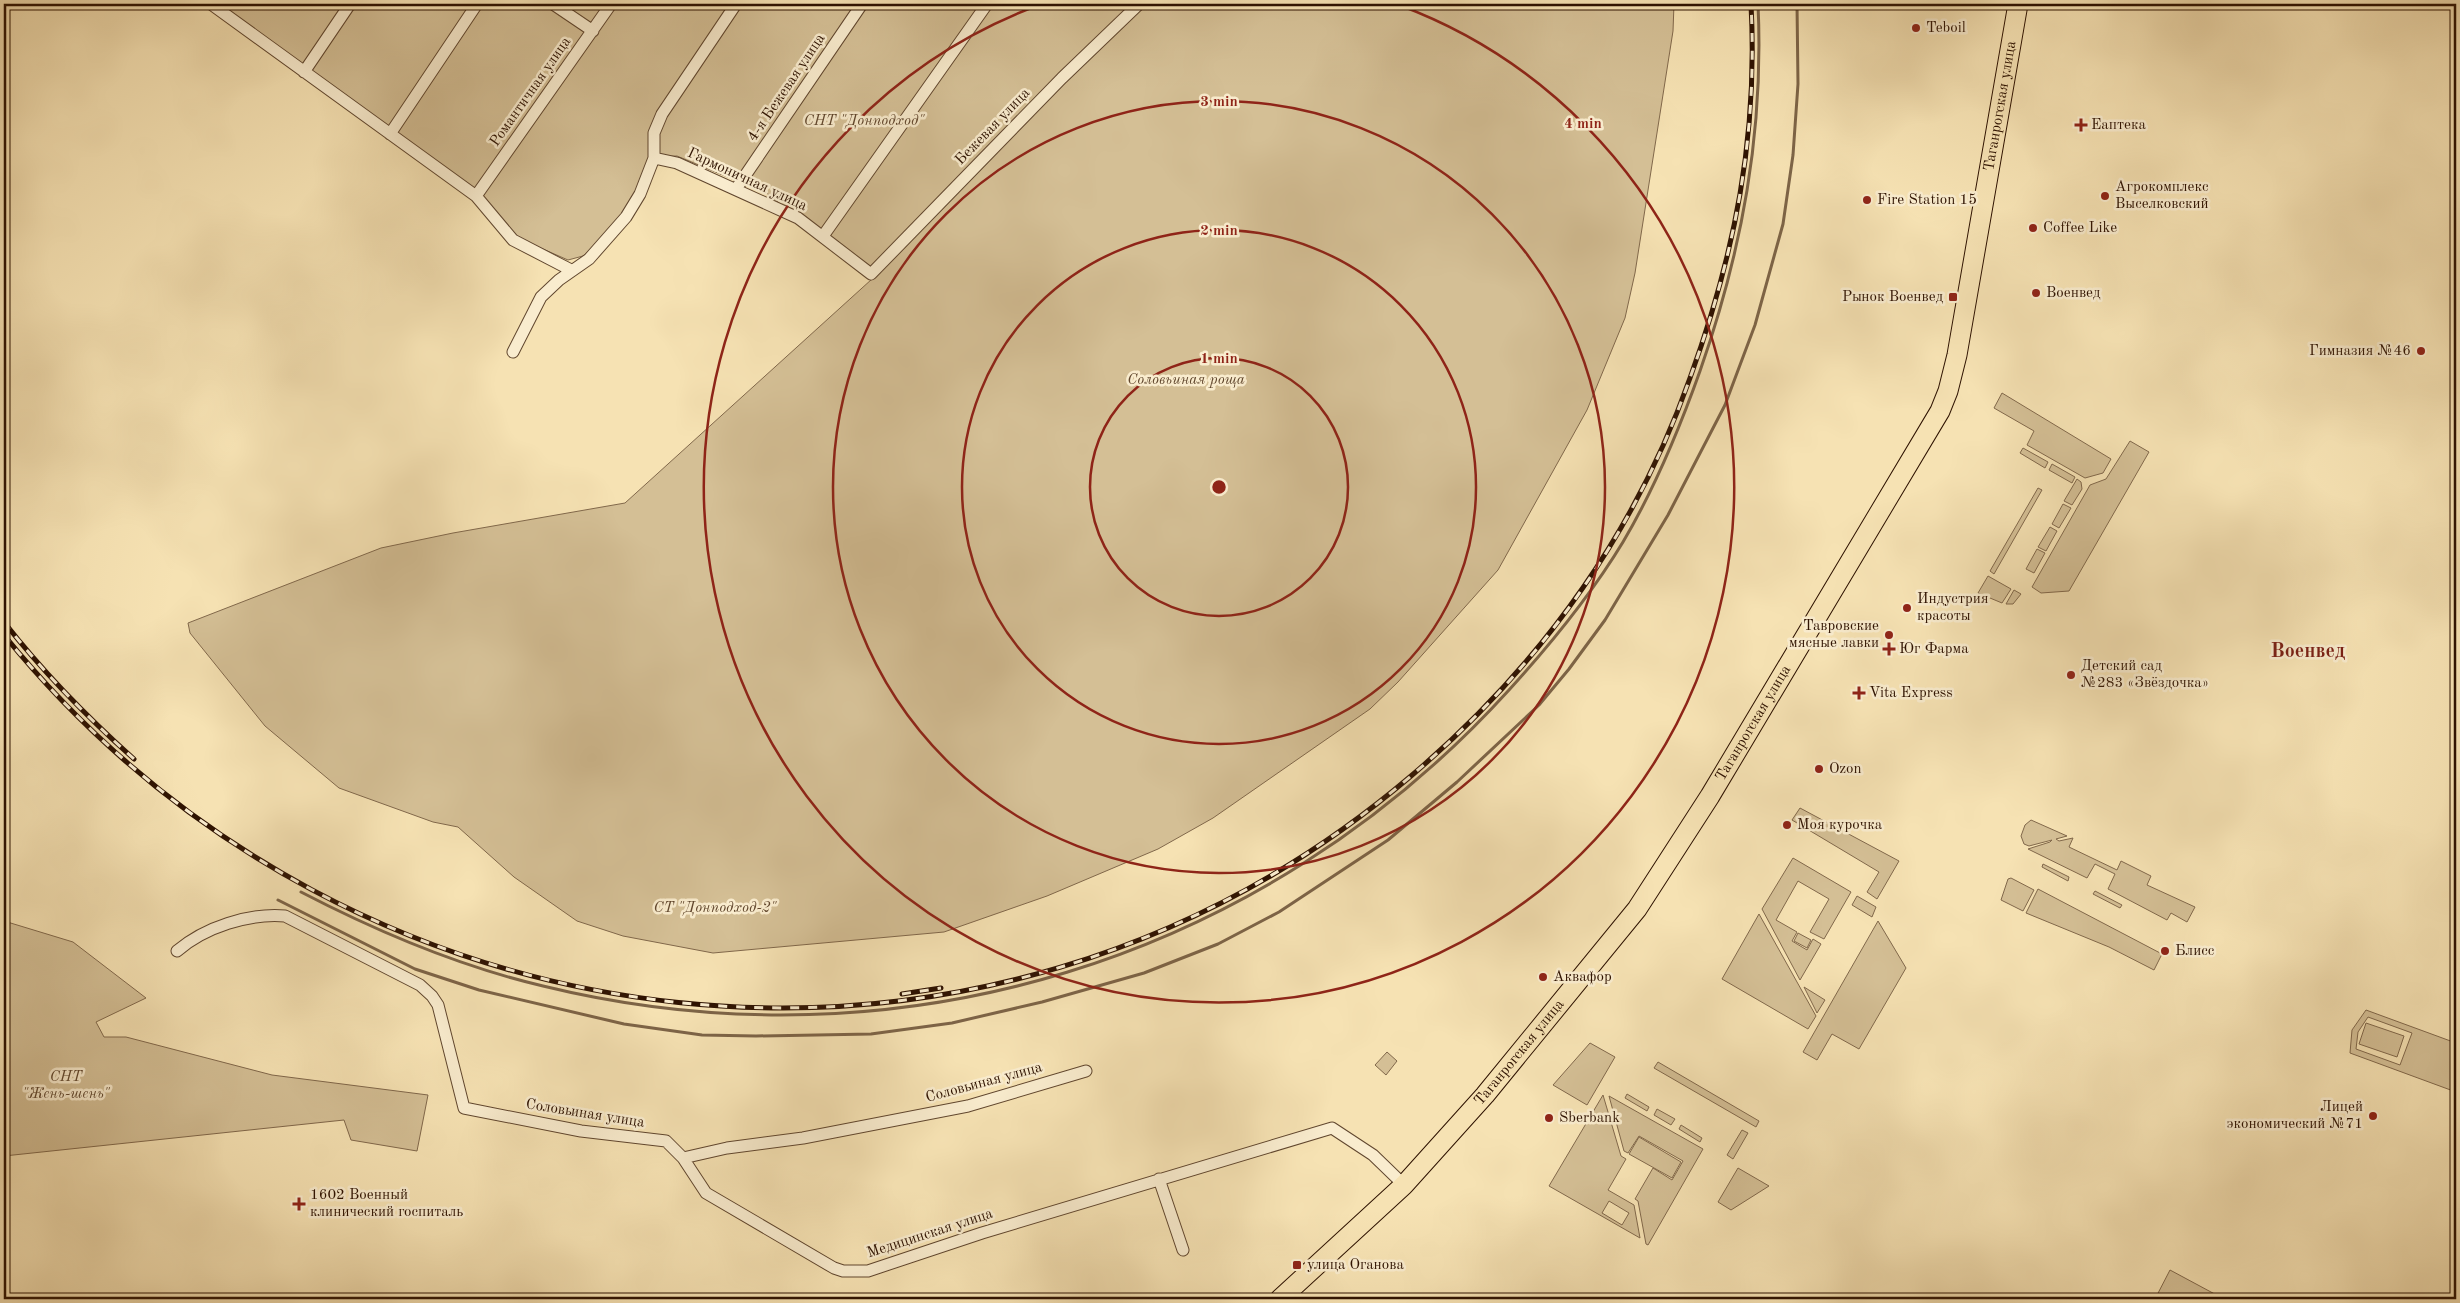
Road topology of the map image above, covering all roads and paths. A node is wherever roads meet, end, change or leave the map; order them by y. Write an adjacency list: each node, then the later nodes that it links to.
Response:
1 (350, 4): 13 (street)
2 (477, 4): 14 (street)
3 (553, 4): 12 (street)
4 (611, 4): 12 (street, Романтичная улица)
5 (736, 4): 15 (street)
6 (862, 4): 16 (street, 4-я Бежевая улица)
7 (987, 4): 18 (street)
8 (1137, 4): 20 (street, Бежевая улица)
9 (2018, 4): 22 (main road, Таганрогская улица)
10 (2029, 4): 22 (main road, Таганрогская улица)
11 (218, 6): 13 (street)
12 (592, 31): 17 (street, Романтичная улица)
13 (304, 72): 14 (street)
14 (390, 134): 17 (street)
15 (654, 158): 16 (street, Гармоничная улица); 19 (street)
16 (736, 189): 18 (street, Гармоничная улица)
17 (476, 196): 19 (street)
18 (823, 236): 20 (street, Гармоничная улица)
19 (571, 270): 21 (street)
20 (871, 274)
21 (513, 352)
22 (1733, 768): 27 (main road, Таганрогская улица)
23 (177, 951): 25 (street, Соловьиная улица)
24 (1086, 1071): 25 (street, Соловьиная улица)
25 (683, 1158): 26 (street, Медицинская улица)
26 (1159, 1179): 27 (street, Медицинская улица); 28 (street)
27 (1408, 1189): 29 (main road, Таганрогская улица); 30 (main road, Таганрогская улица)
28 (1183, 1250)
29 (1280, 1299)
30 (1298, 1299)

